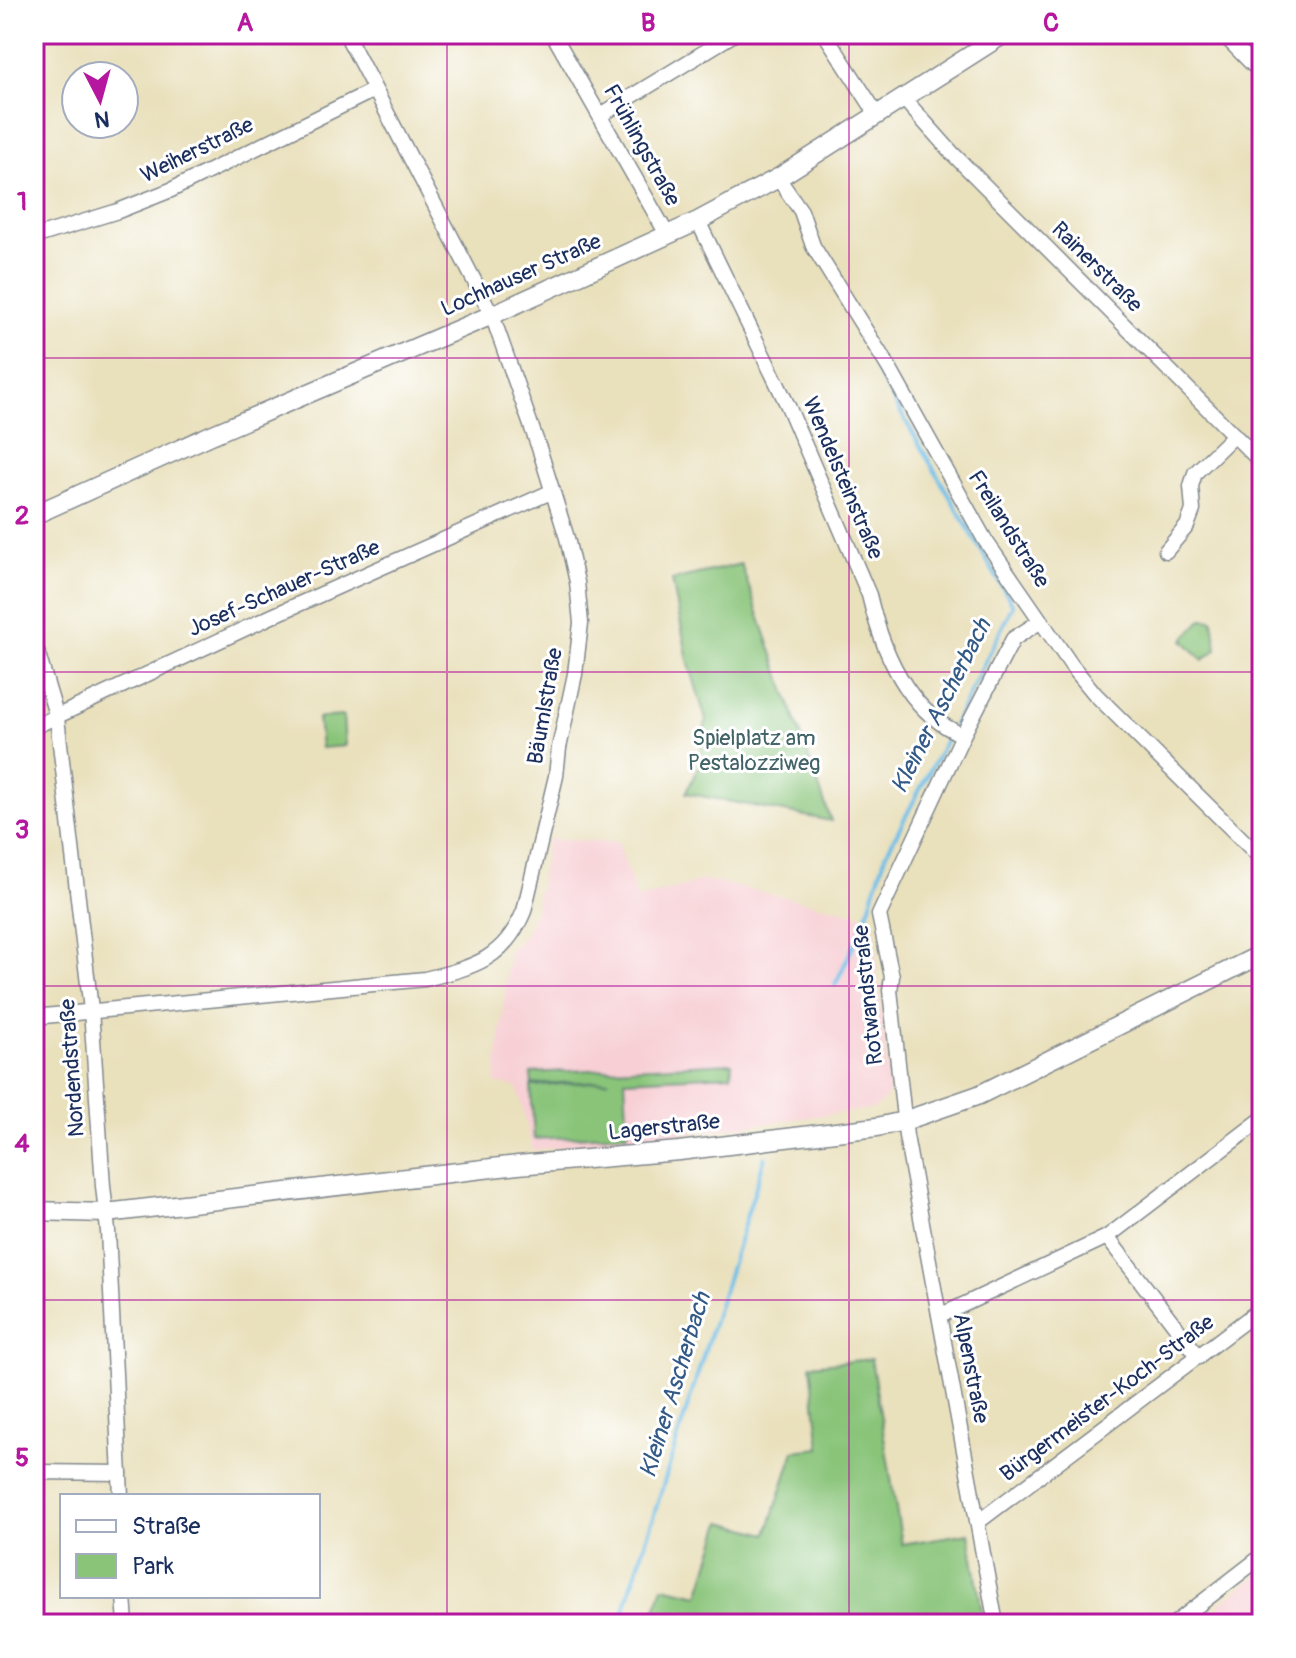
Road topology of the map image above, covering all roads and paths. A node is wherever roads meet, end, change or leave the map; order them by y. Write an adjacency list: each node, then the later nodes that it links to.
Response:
1 (346, 34): 8 (street, Bäumlstraße)
2 (553, 34): 10 (street, Frühlingstraße)
3 (734, 34): 10 (street)
4 (825, 34): 11 (street)
5 (1004, 34): 9 (street, Lochhauser Straße)
6 (1223, 34): 7 (street)
7 (1262, 74)
8 (374, 90): 15 (street, Weiherstraße); 16 (street, Bäumlstraße)
9 (904, 99): 11 (street, Lochhauser Straße); 17 (street, Rainerstraße)
10 (601, 115): 14 (street, Frühlingstraße)
11 (878, 116): 12 (street, Lochhauser Straße)
12 (778, 178): 13 (street, Lochhauser Straße); 22 (street, Freilandstraße)
13 (698, 221): 14 (street, Lochhauser Straße); 26 (street, Wendelsteinstraße)
14 (668, 236): 16 (street, Lochhauser Straße)
15 (34, 237)
16 (492, 315): 19 (street, Bäumlstraße); 20 (street, Lochhauser Straße)
17 (1234, 435): 18 (street, Rainerstraße); 21 (street)
18 (1262, 463)
19 (553, 491): 24 (street, Josef-Schauer-Straße); 29 (street, Bäumlstraße)
20 (34, 515)
21 (1166, 551)
22 (1041, 621): 26 (street, Rotwandstraße); 27 (street, Freilandstraße)
23 (34, 641): 24 (street, Nordendstraße)
24 (57, 718): 25 (street, Josef-Schauer-Straße); 29 (street, Nordendstraße)
25 (34, 727)
26 (959, 733): 32 (street, Rotwandstraße)
27 (1262, 859)
28 (1262, 954): 32 (street, Lagerstraße)
29 (91, 1010): 30 (street, Bäumlstraße); 34 (street, Nordendstraße)
30 (34, 1017)
31 (1262, 1119): 35 (street)
32 (904, 1121): 34 (street, Lagerstraße); 37 (street, Alpenstraße)
33 (34, 1211): 34 (street, Lagerstraße)
34 (106, 1213): 40 (street, Nordendstraße)
35 (1107, 1237): 37 (street); 38 (street)
36 (1262, 1308): 38 (street, Bürgermeister-Koch-Straße)
37 (939, 1313): 42 (street, Alpenstraße)
38 (1199, 1357): 42 (street, Bürgermeister-Koch-Straße)
39 (34, 1472): 40 (street)
40 (120, 1473): 41 (street, Nordendstraße)
41 (121, 1494)
42 (978, 1522): 46 (street, Alpenstraße)
43 (1262, 1556): 47 (street)
44 (124, 1598): 45 (street)
45 (126, 1624)
46 (996, 1624)
47 (1174, 1624)

